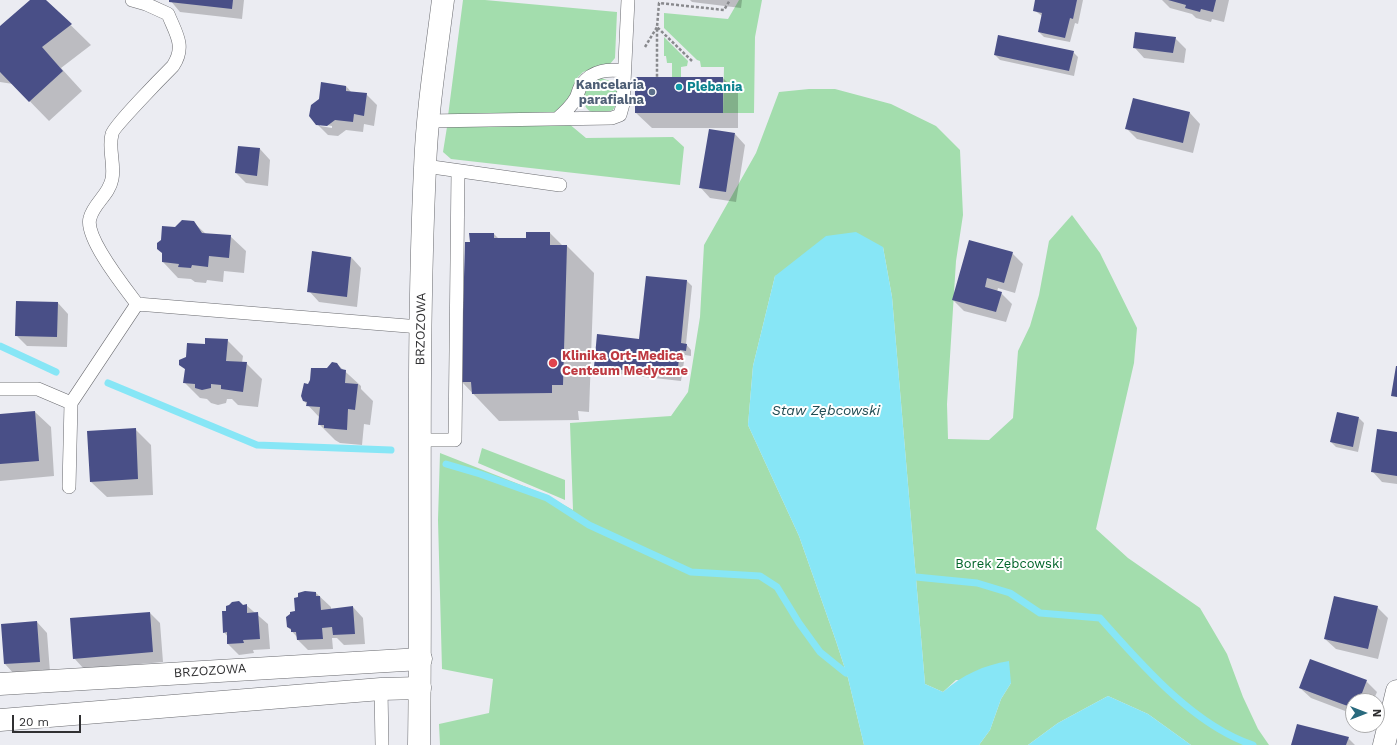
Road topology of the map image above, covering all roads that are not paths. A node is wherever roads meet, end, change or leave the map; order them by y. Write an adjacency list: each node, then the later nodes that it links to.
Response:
1 (132, 0): 10 (lane)
2 (443, 0): 6 (street, BRZOZOWA)
3 (628, 0): 4 (lane)
4 (624, 71): 5 (lane); 5 (lane)
5 (557, 119): 6 (lane)
6 (429, 121): 7 (street, BRZOZOWA)
7 (425, 166): 8 (lane); 11 (street, BRZOZOWA)
8 (458, 171): 9 (lane); 14 (lane)
9 (560, 185)
10 (137, 304): 11 (lane); 13 (lane)
11 (420, 326): 14 (street, BRZOZOWA)
12 (0, 389): 13 (lane)
13 (71, 404): 15 (lane)
14 (420, 440): 16 (street, BRZOZOWA)
15 (69, 487)
16 (421, 659): 17 (street, BRZOZOWA); 19 (street, BRZOZOWA)
17 (0, 684)
18 (381, 688): 19 (street); 21 (street); 22 (lane)
19 (420, 688): 23 (street, BRZOZOWA)
20 (1397, 691): 24 (street)
21 (0, 720)
22 (382, 745)
23 (419, 745)
24 (1384, 745)

